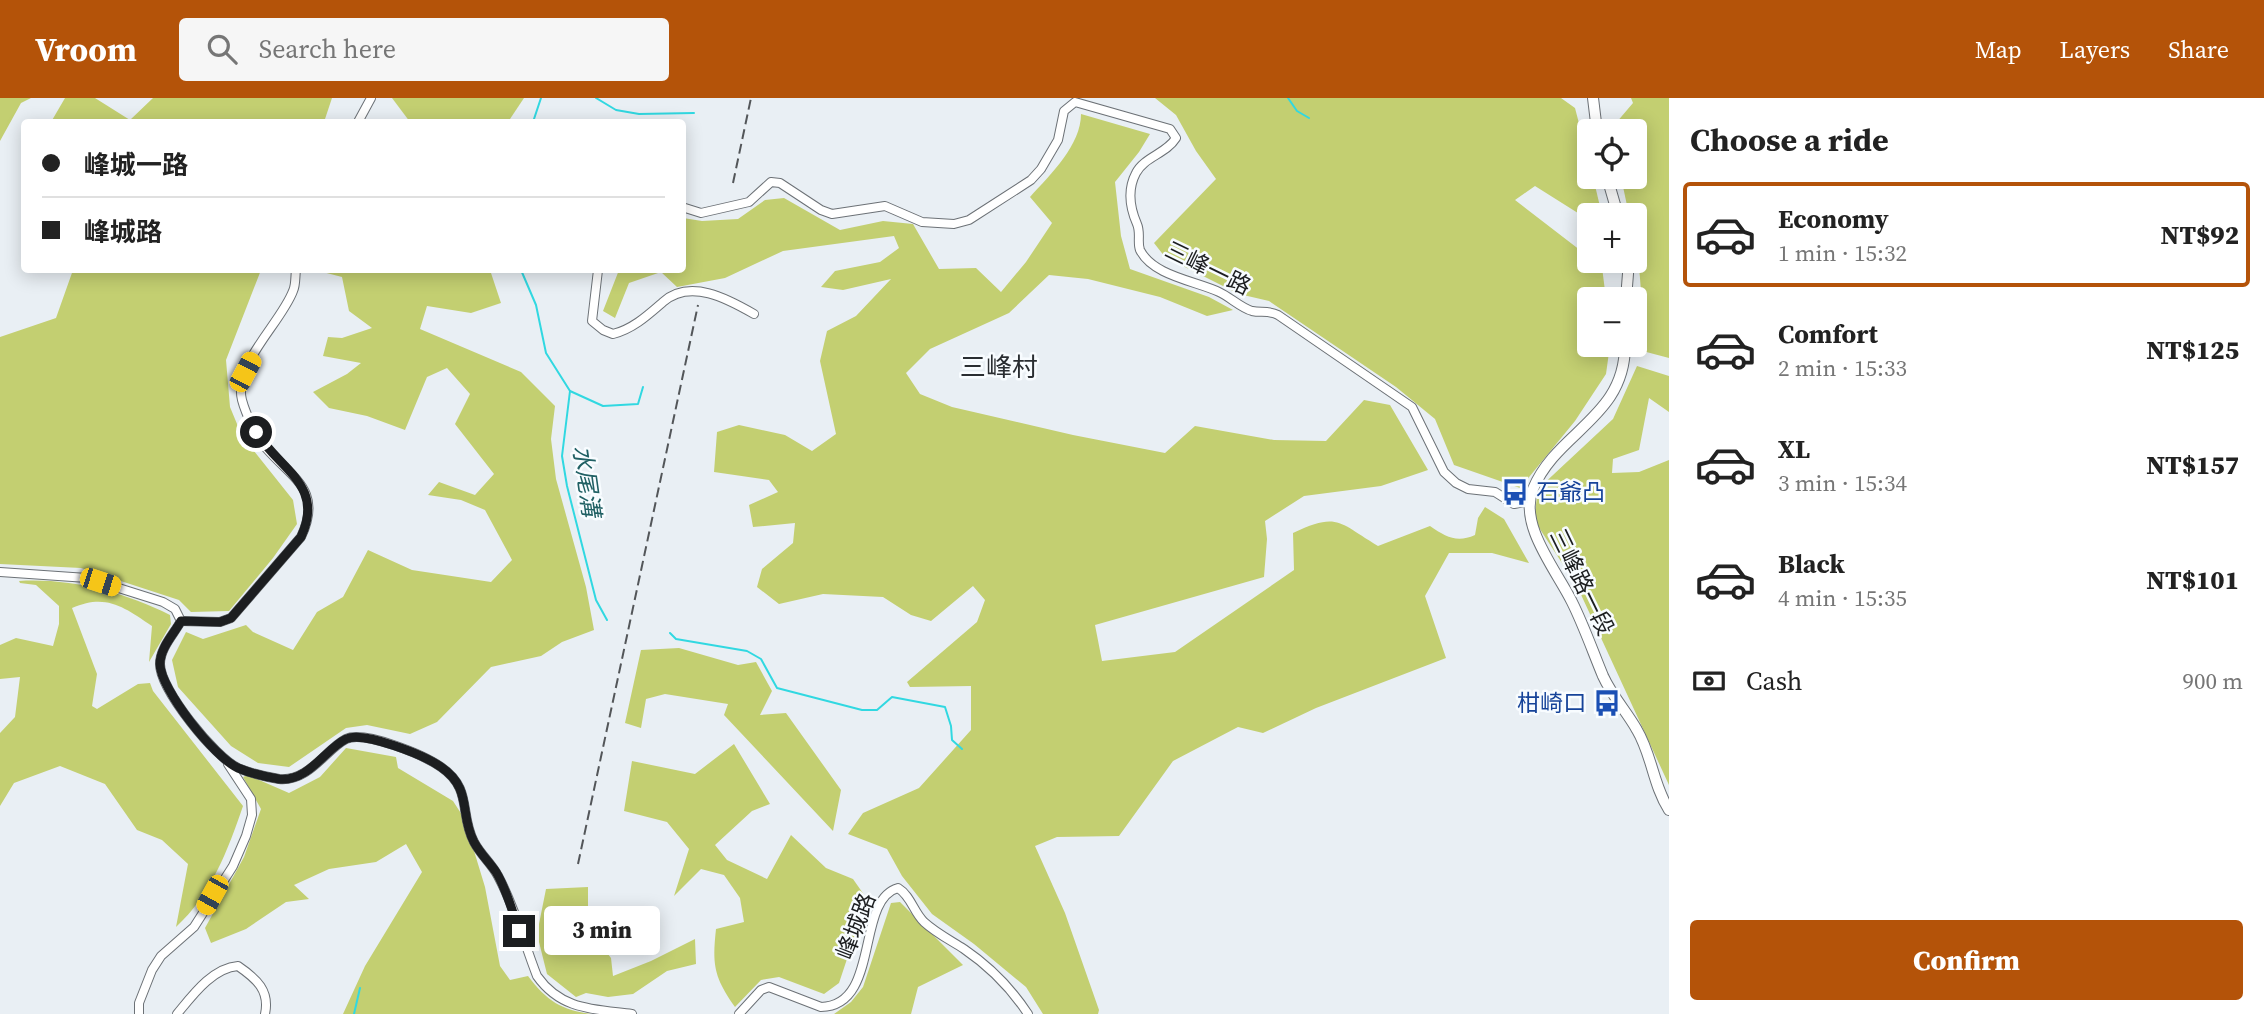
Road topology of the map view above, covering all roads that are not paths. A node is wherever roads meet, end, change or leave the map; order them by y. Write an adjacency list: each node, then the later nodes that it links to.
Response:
1 (371, 98): 3 (street)
2 (1593, 98): 4 (street)
3 (360, 119)
4 (1596, 119)
5 (686, 208): 10 (street, 三峰一路)
6 (296, 273): 12 (street)
7 (598, 273): 8 (street)
8 (754, 314)
9 (1622, 357): 10 (street)
10 (1529, 502): 14 (street, 三峰路一段)
11 (0, 572): 12 (street)
12 (181, 621): 13 (street)
13 (224, 759): 15 (street); 18 (street)
14 (1669, 810)
15 (139, 1014)
16 (177, 1014): 17 (street)
17 (265, 1014)
18 (632, 1014)
19 (739, 1014): 20 (street, 峰城路)
20 (1028, 1014)

